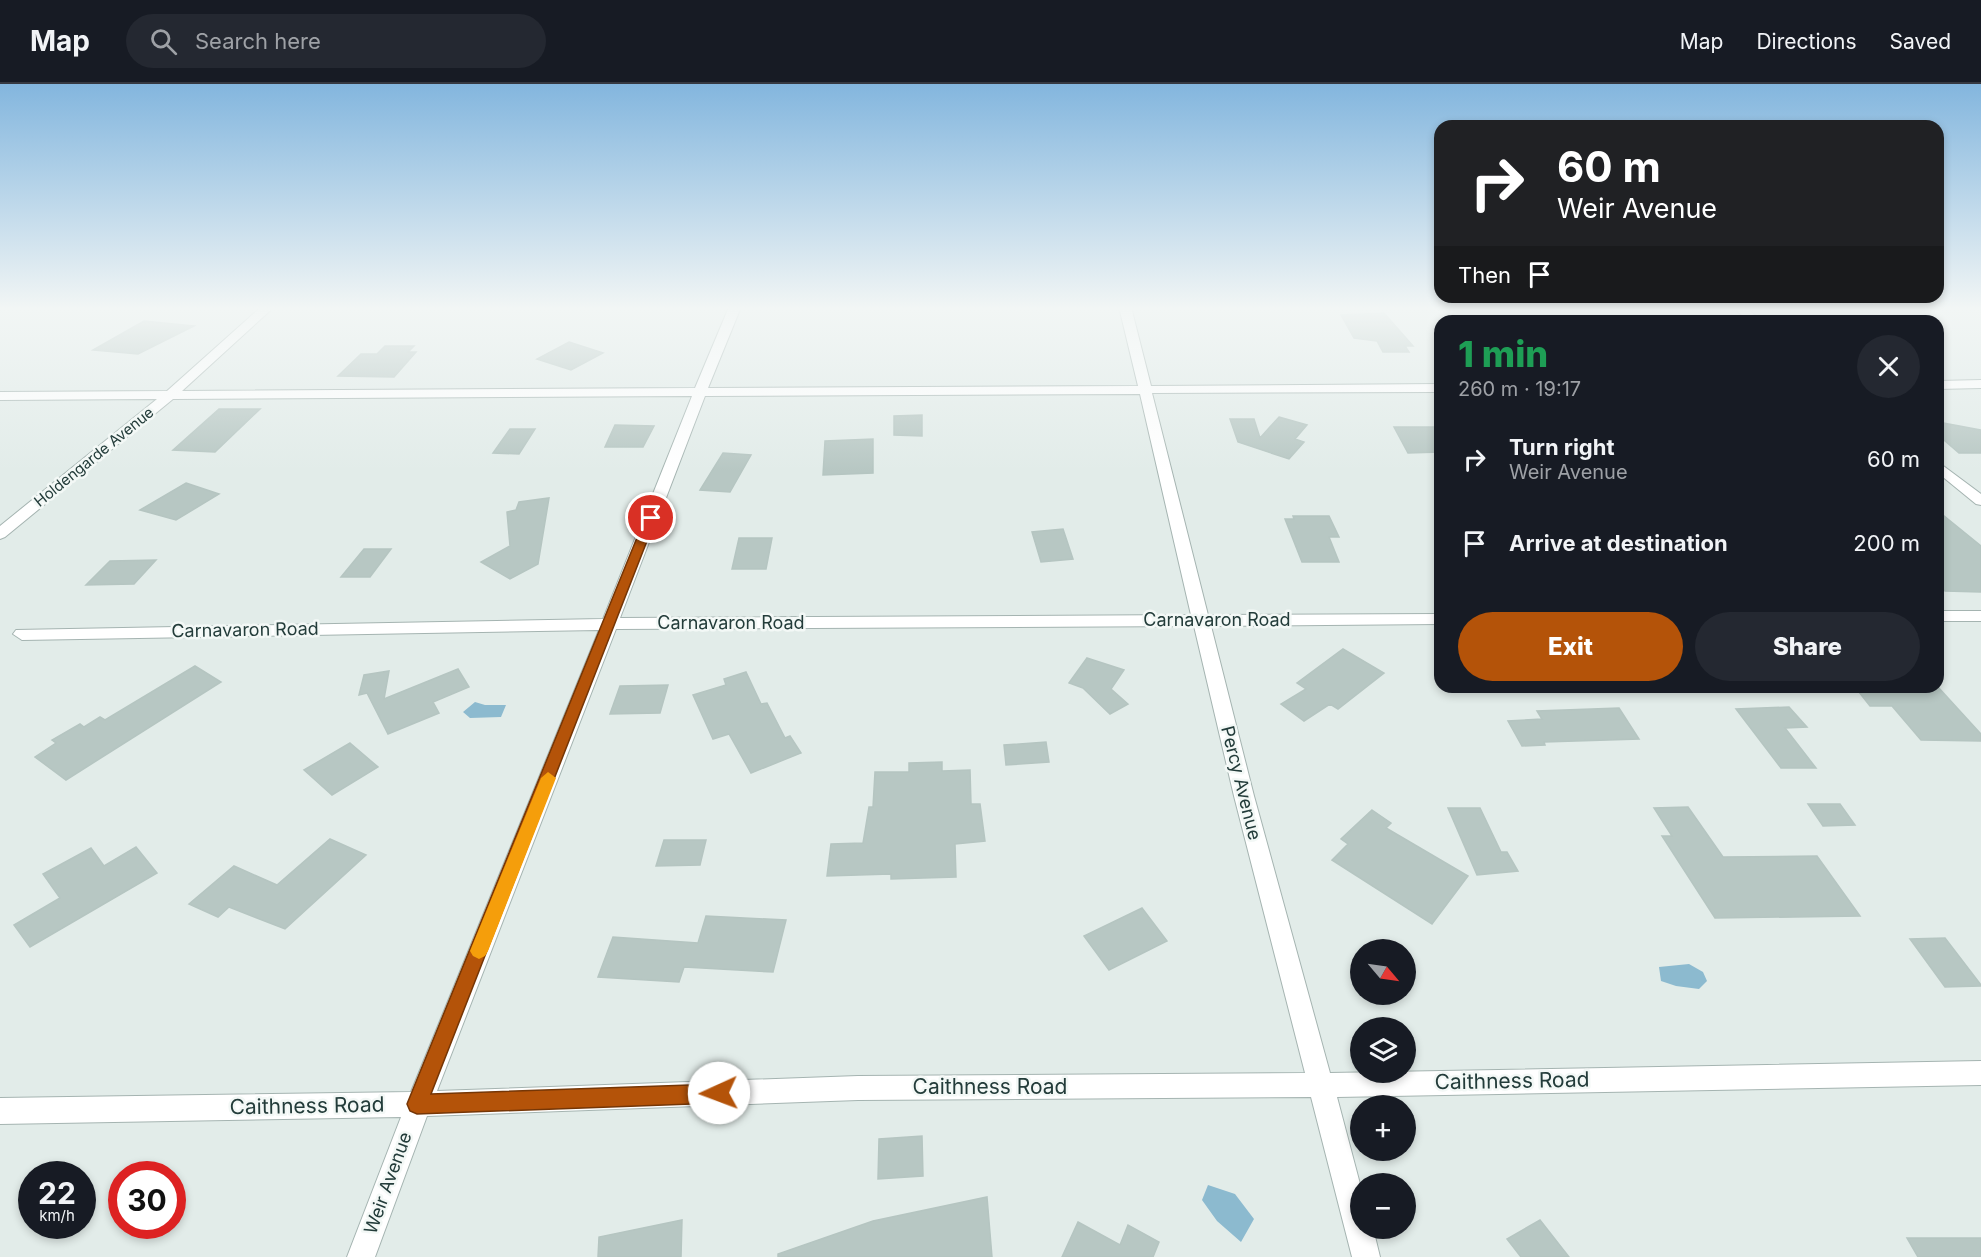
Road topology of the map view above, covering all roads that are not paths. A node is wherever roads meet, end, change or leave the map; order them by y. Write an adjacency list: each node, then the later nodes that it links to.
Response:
1 (207, 362): 9 (street, Holdengarde Avenue)
2 (711, 362): 7 (street, Weir Avenue)
3 (1139, 362): 8 (street, Percy Avenue)
4 (1981, 384): 5 (street)
5 (1944, 385)
6 (1434, 388): 8 (street)
7 (699, 390): 8 (street); 9 (street); 18 (street, Weir Avenue)
8 (1146, 390): 17 (street, Percy Avenue)
9 (171, 394): 10 (street); 13 (street, Holdengarde Avenue)
10 (0, 396)
11 (1944, 471): 12 (street)
12 (1981, 501)
13 (0, 534)
14 (1944, 616): 15 (street)
15 (1981, 616)
16 (1434, 619): 17 (street, Carnavaron Road)
17 (1201, 621): 18 (street, Carnavaron Road); 21 (street, Percy Avenue)
18 (610, 624): 19 (street, Carnavaron Road); 22 (street, Weir Avenue)
19 (22, 634)
20 (1981, 1073): 21 (street, Caithness Road)
21 (1320, 1085): 22 (street, Caithness Road); 25 (street, Percy Avenue)
22 (417, 1104): 23 (street, Caithness Road); 24 (street, Weir Avenue)
23 (0, 1111)
24 (361, 1257)
25 (1365, 1257)

